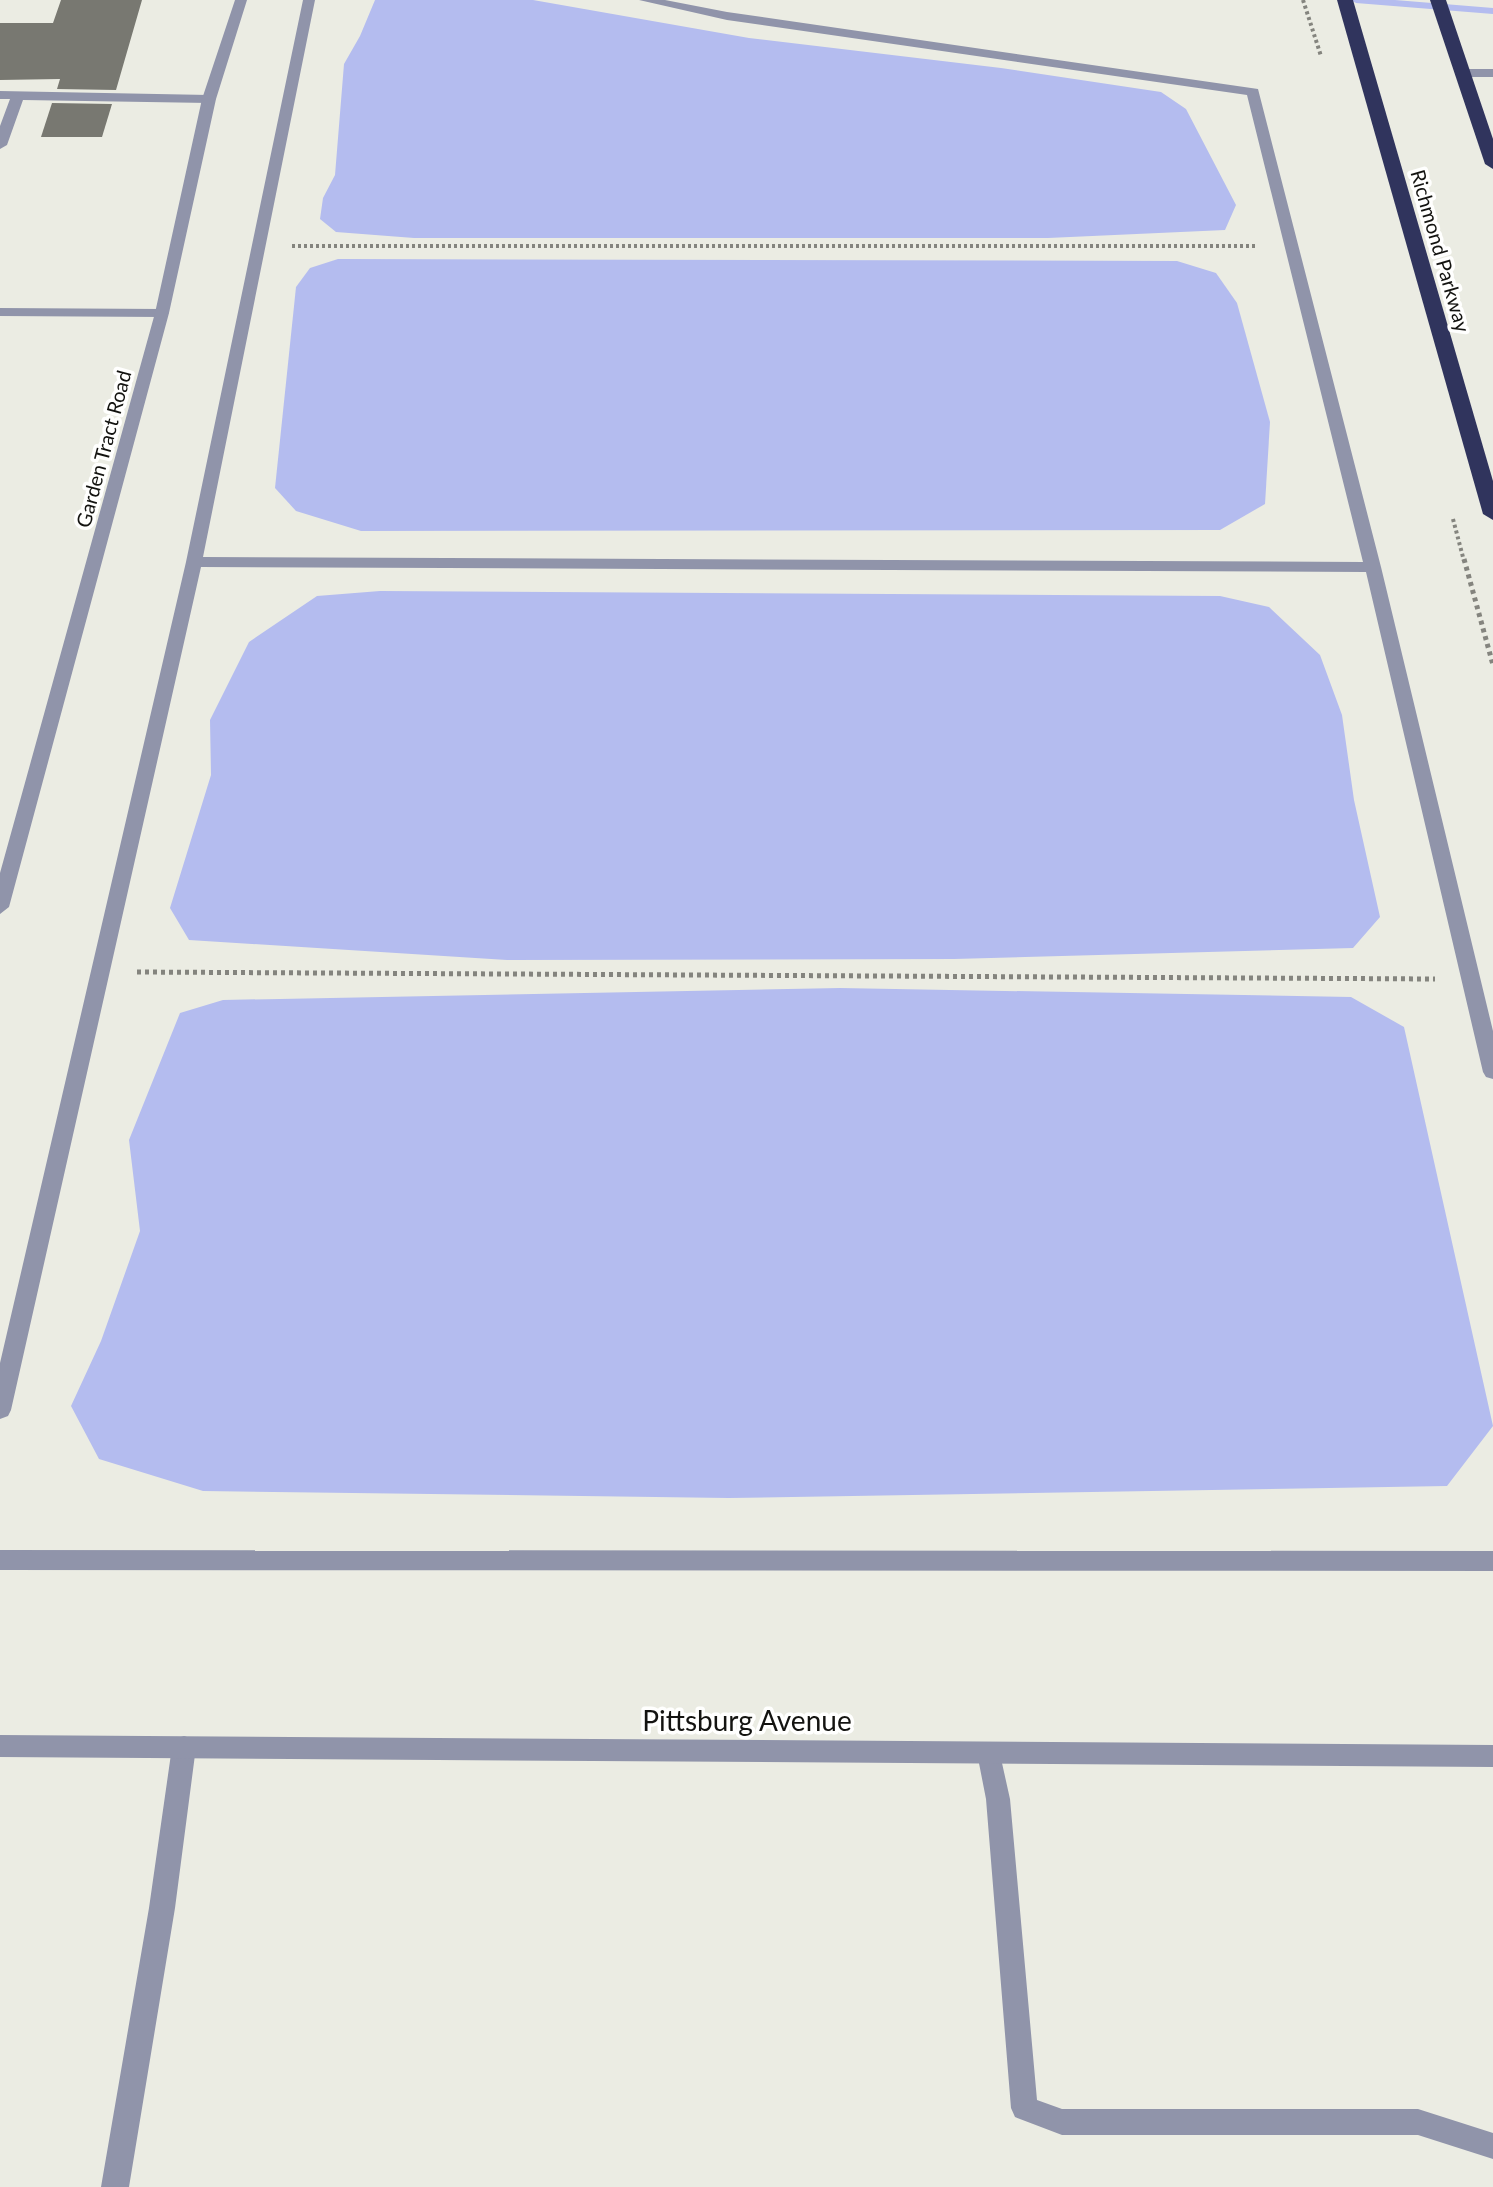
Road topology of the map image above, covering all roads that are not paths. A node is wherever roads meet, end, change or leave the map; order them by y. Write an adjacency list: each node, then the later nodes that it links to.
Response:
1 (241, 0): 10 (street, Garden Tract Road)
2 (309, 0): 16 (street)
3 (645, 0): 17 (street)
4 (1345, 0): 15 (highway, Richmond Parkway)
5 (1438, 0): 6 (highway)
6 (1463, 73): 7 (street); 12 (highway)
7 (1493, 73)
8 (0, 95): 9 (street)
9 (18, 95): 10 (street); 11 (street)
10 (209, 99): 14 (street, Garden Tract Road)
11 (0, 145)
12 (1493, 164)
13 (0, 312): 14 (street)
14 (162, 313): 18 (street, Garden Tract Road)
15 (1493, 514)
16 (194, 562): 17 (street); 20 (street)
17 (1373, 567): 19 (street)
18 (0, 907)
19 (1493, 1072)
20 (0, 1410)
21 (0, 1560): 22 (street)
22 (1493, 1561)
23 (0, 1746): 24 (street, Pittsburg Avenue)
24 (184, 1747): 25 (street, Pittsburg Avenue); 28 (street)
25 (989, 1753): 26 (street, Pittsburg Avenue); 27 (street)
26 (1493, 1756)
27 (1493, 2146)
28 (115, 2187)

